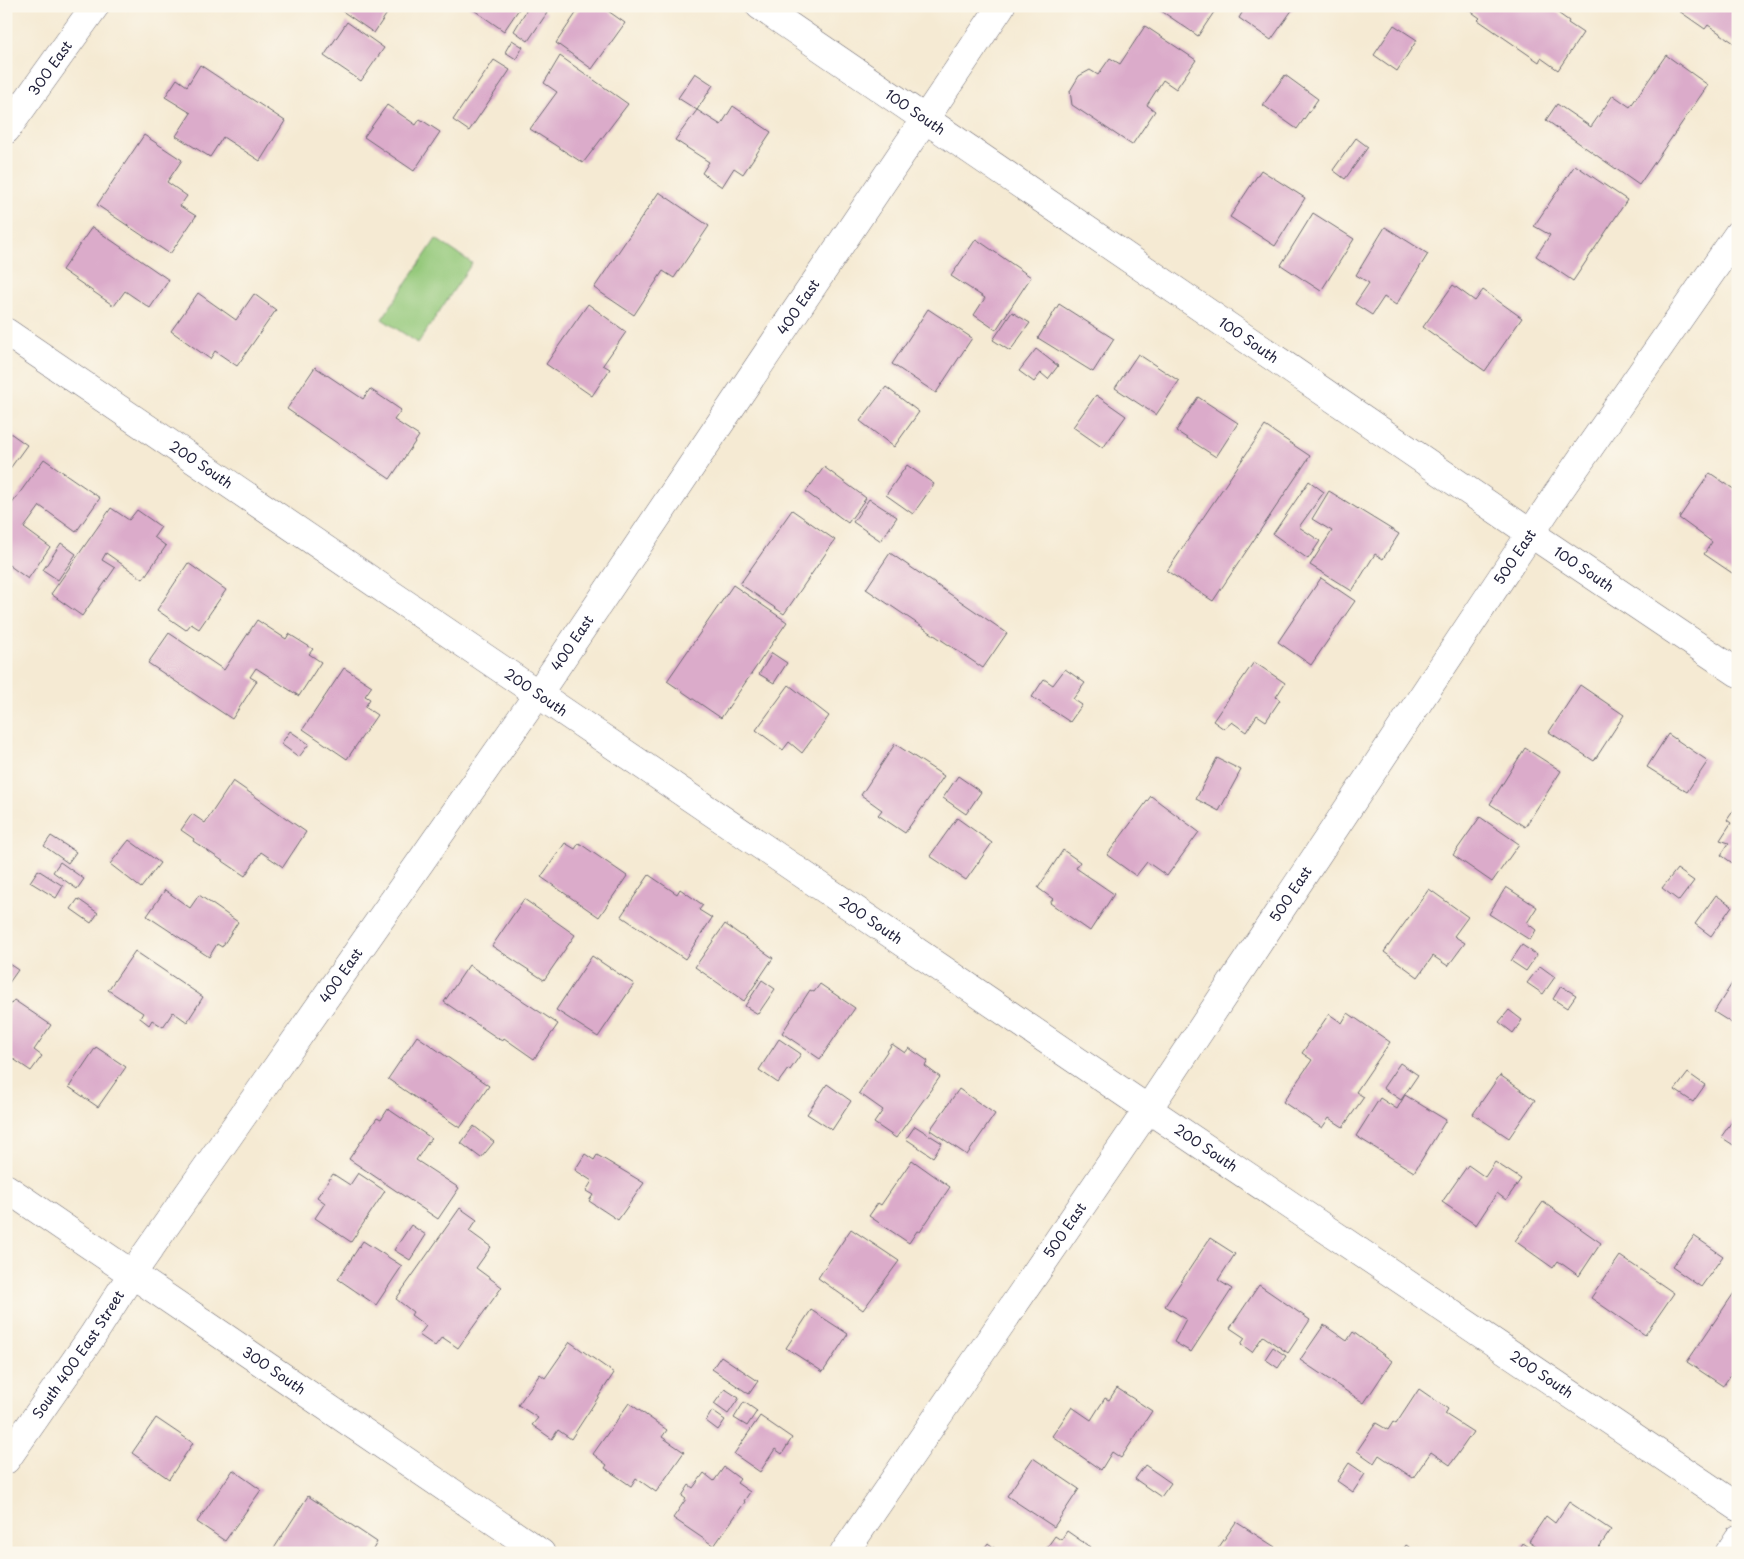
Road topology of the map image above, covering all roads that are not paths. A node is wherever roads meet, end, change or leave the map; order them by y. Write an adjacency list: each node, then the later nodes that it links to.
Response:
1 (95, 6): 5 (street, 300 East)
2 (760, 6): 4 (street, 100 South)
3 (1001, 6): 4 (street, 400 East)
4 (924, 120): 8 (street, 100 South); 10 (street, 400 East)
5 (6, 130)
6 (1738, 234): 8 (street, 500 East)
7 (6, 332): 10 (street, 200 South)
8 (1530, 534): 9 (street, 100 South); 11 (street, 500 East)
9 (1738, 673)
10 (538, 694): 11 (street, 200 South); 13 (street, 400 East)
11 (1148, 1109): 15 (street, 200 South); 18 (street, 500 East)
12 (6, 1188): 13 (street, 300 South)
13 (132, 1274): 14 (street, South 400 East Street); 17 (street, 300 South)
14 (6, 1460)
15 (1738, 1507)
16 (1738, 1540): 19 (street)
17 (542, 1553)
18 (844, 1553)
19 (1729, 1553)

